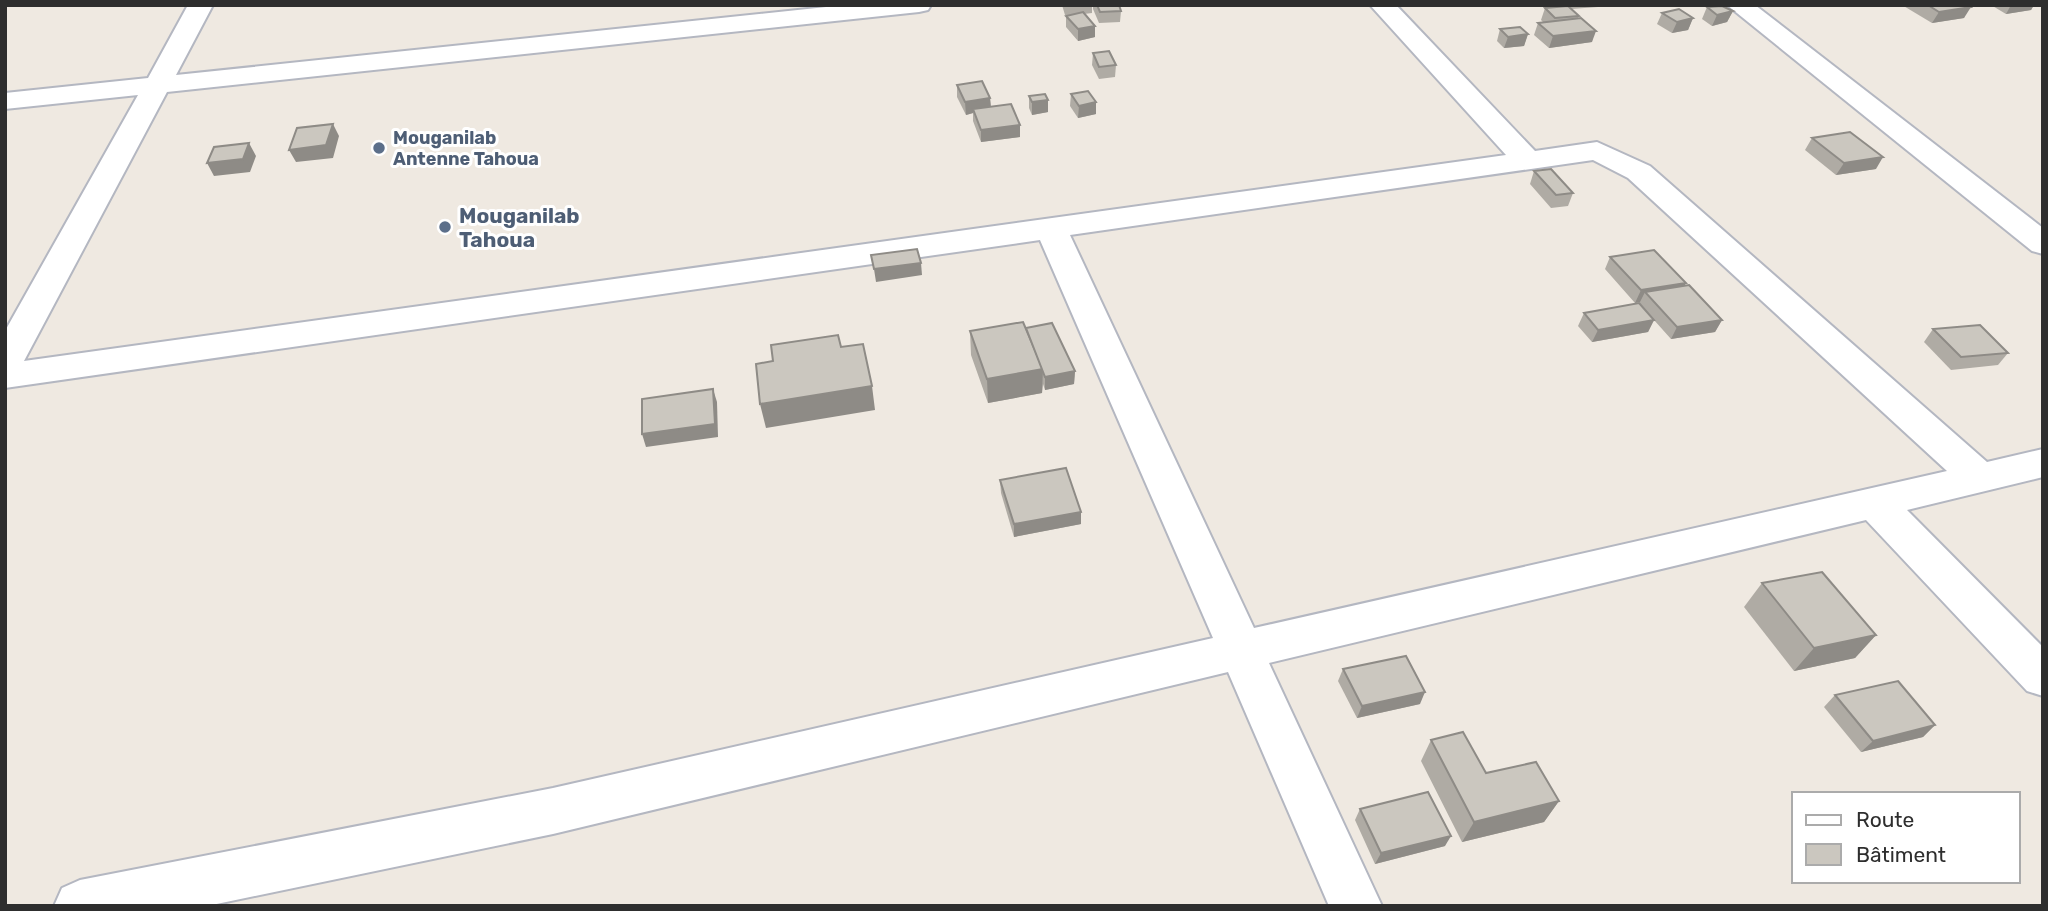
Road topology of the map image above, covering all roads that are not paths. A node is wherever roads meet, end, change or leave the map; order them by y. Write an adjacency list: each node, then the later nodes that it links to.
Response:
1 (201, 5): 5 (street)
2 (919, 5): 5 (street)
3 (1382, 5): 7 (street)
4 (1739, 5): 9 (street)
5 (157, 85): 6 (street); 10 (street)
6 (5, 101)
7 (1526, 159): 8 (street); 13 (street)
8 (1051, 228): 11 (street); 15 (street)
9 (2043, 244)
10 (5, 363)
11 (5, 376)
12 (2043, 463): 13 (street)
13 (1979, 477): 14 (street)
14 (1873, 501): 15 (street); 16 (street)
15 (1241, 649): 17 (street); 18 (street)
16 (2043, 677)
17 (80, 906)
18 (1356, 906)

